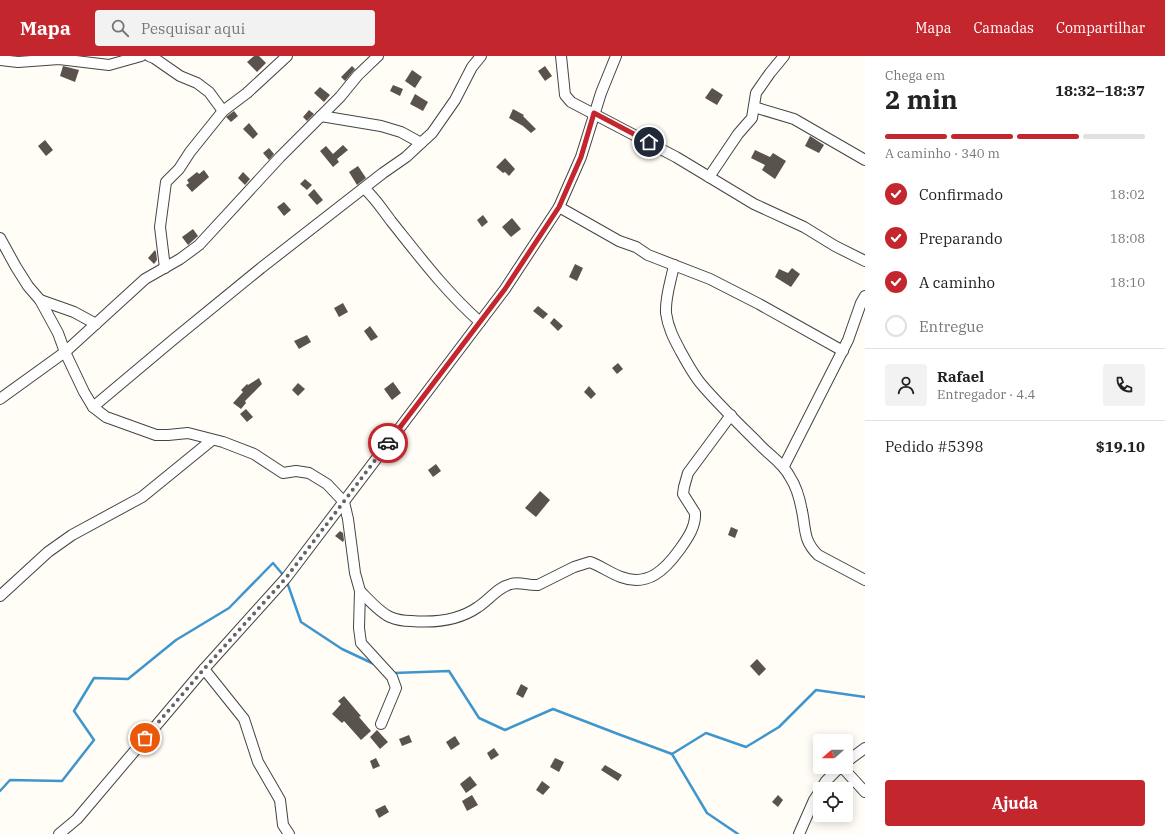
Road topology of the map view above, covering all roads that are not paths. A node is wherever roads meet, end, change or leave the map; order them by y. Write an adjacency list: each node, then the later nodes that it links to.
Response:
1 (141, 56): 9 (street)
2 (149, 56): 11 (street)
3 (287, 56): 11 (street)
4 (378, 56): 13 (street)
5 (481, 56): 14 (street)
6 (561, 56): 12 (street)
7 (616, 56): 12 (street)
8 (784, 56): 10 (street)
9 (0, 60)
10 (754, 107): 15 (street); 16 (street)
11 (223, 111): 22 (street)
12 (594, 113): 16 (street); 18 (street)
13 (321, 116): 14 (street); 22 (street)
14 (421, 143): 17 (street)
15 (865, 160)
16 (709, 177): 20 (street)
17 (364, 188): 25 (street); 30 (street)
18 (559, 207): 21 (street); 25 (street)
19 (0, 238): 24 (street)
20 (865, 261)
21 (674, 265): 27 (street); 31 (street)
22 (165, 268): 26 (street)
23 (865, 296): 27 (street)
24 (40, 300): 26 (street); 28 (street)
25 (480, 322): 34 (street)
26 (96, 324): 28 (street)
27 (842, 351): 33 (street)
28 (65, 352): 29 (street); 30 (street)
29 (0, 399)
30 (93, 407): 32 (street)
31 (731, 415): 33 (street); 36 (street)
32 (212, 440): 34 (street); 37 (street)
33 (784, 466): 35 (street)
34 (344, 502): 36 (street); 38 (street)
35 (865, 580)
36 (360, 591): 39 (street)
37 (0, 596)
38 (204, 669): 47 (street); 48 (street)
39 (381, 724)
40 (865, 748): 41 (street)
41 (853, 757)
42 (834, 774): 44 (street)
43 (848, 774): 45 (street)
44 (825, 782)
45 (865, 792)
46 (813, 802): 49 (street)
47 (59, 834)
48 (289, 834)
49 (799, 834)

